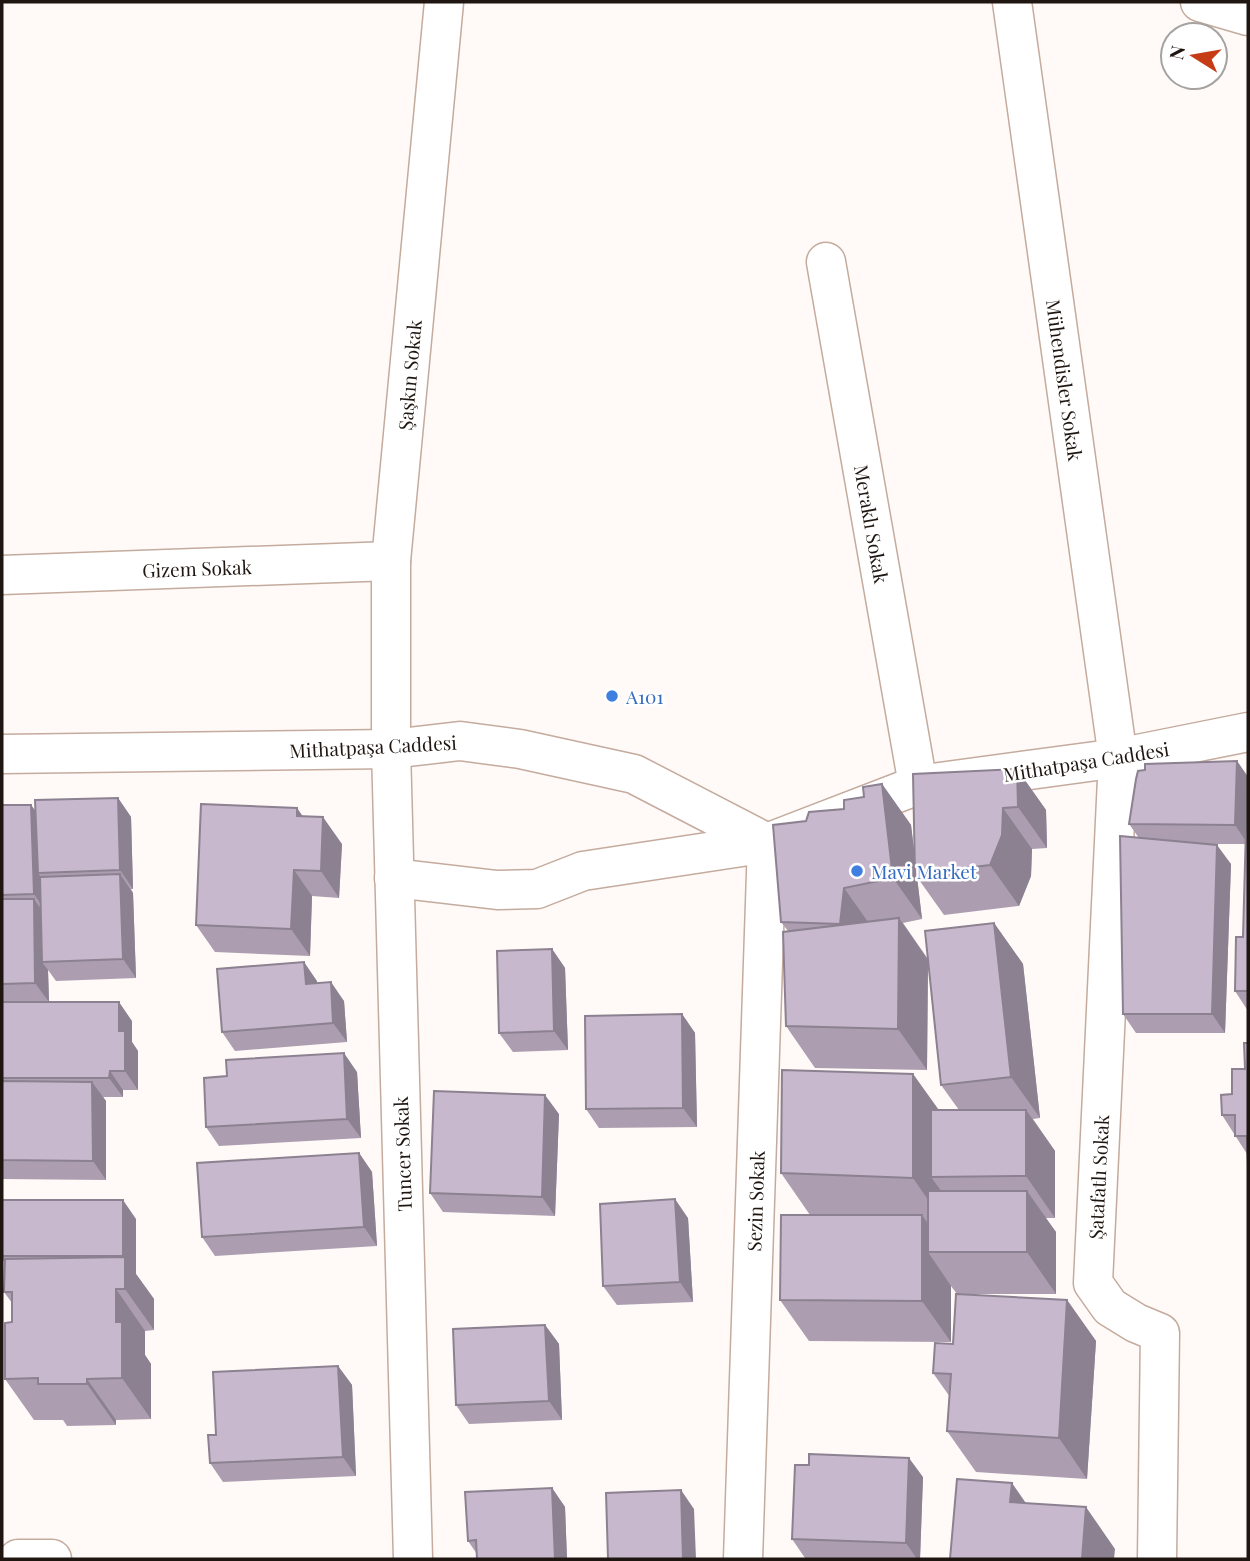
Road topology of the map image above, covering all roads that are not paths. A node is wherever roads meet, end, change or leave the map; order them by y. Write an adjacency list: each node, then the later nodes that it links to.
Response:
1 (444, 2): 6 (street, Şaşkın Sokak)
2 (1012, 2): 11 (street, Mühendisler Sokak)
3 (1200, 2): 4 (street)
4 (1248, 16)
5 (826, 262): 12 (street, Meraklı Sokak)
6 (391, 561): 7 (street, Gizem Sokak); 9 (street, Şaşkın Sokak)
7 (2, 575)
8 (1248, 732): 11 (street, Mithatpaşa Caddesi)
9 (391, 749): 10 (street, Mithatpaşa Caddesi); 13 (street, Mithatpaşa Caddesi); 14 (street, Tuncer Sokak)
10 (2, 754)
11 (1118, 758): 12 (street, Mithatpaşa Caddesi); 19 (street, Şatafatlı Sokak)
12 (919, 785): 13 (street, Mithatpaşa Caddesi)
13 (767, 843): 14 (street, Mithatpaşa Caddesi); 18 (street, Sezin Sokak)
14 (394, 878): 17 (street, Tuncer Sokak)
15 (18, 1559): 16 (street)
16 (52, 1559)
17 (412, 1559)
18 (743, 1559)
19 (1157, 1559)

